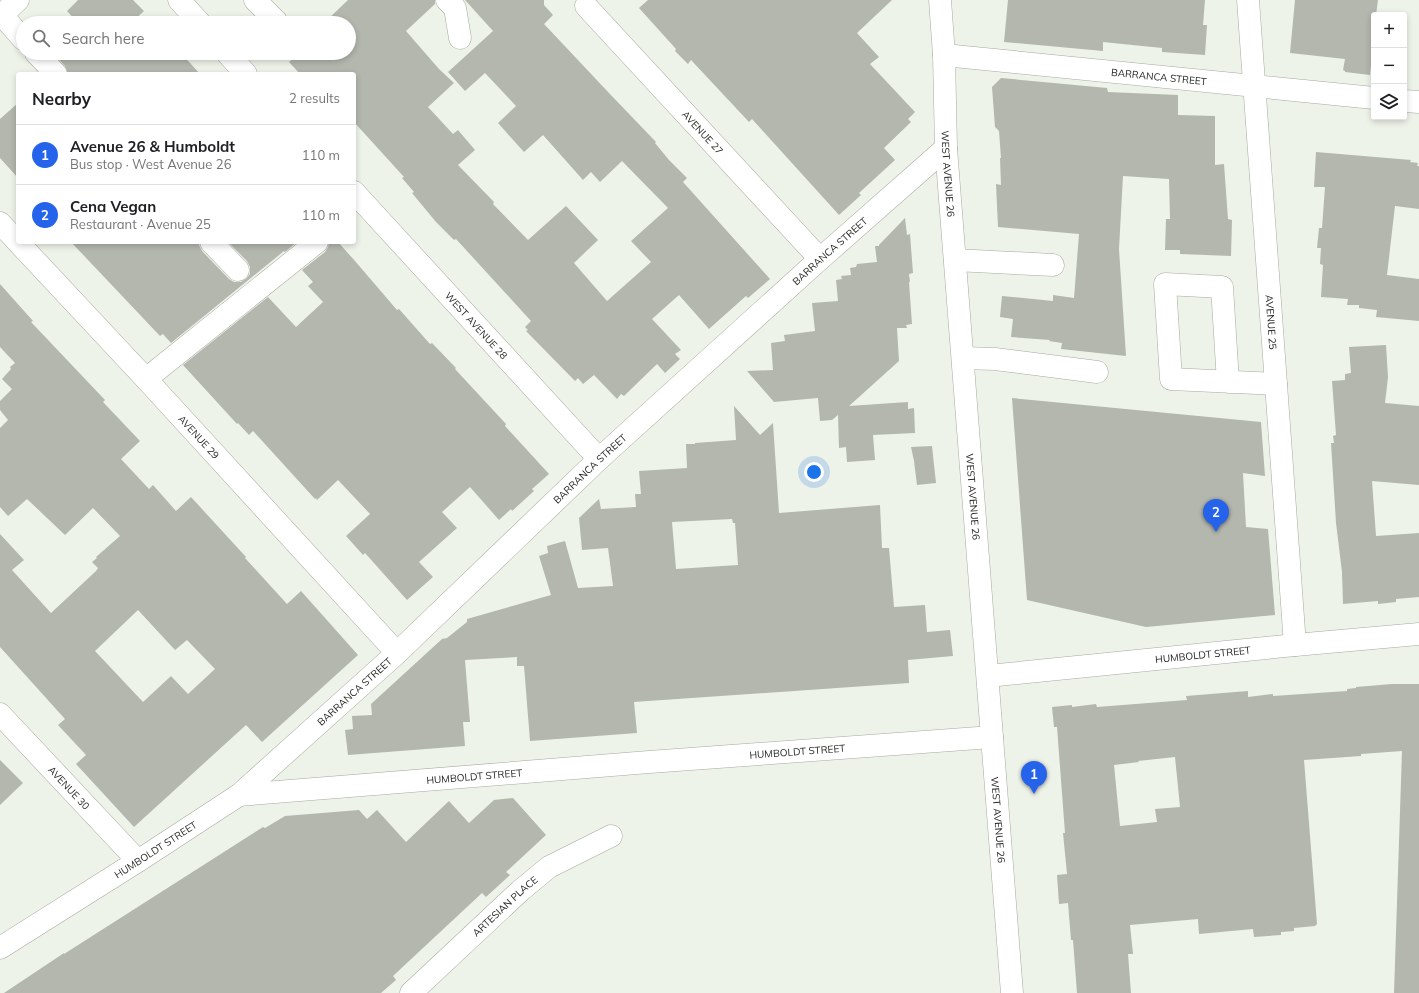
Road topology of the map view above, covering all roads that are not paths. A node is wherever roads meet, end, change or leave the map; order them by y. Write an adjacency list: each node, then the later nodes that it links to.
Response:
1 (18, 0): 8 (street)
2 (255, 0): 10 (street)
3 (447, 0): 12 (street)
4 (940, 0): 13 (street, WEST AVENUE 26)
5 (1248, 0): 16 (street, AVENUE 25)
6 (184, 2): 9 (street)
7 (586, 6): 27 (street, AVENUE 27)
8 (1, 16): 11 (street)
9 (195, 16)
10 (271, 16)
11 (16, 32)
12 (460, 38)
13 (944, 55): 16 (street, BARRANCA STREET); 20 (street, WEST AVENUE 26)
14 (43, 60): 15 (street)
15 (54, 72)
16 (1254, 85): 17 (street, BARRANCA STREET); 35 (street, AVENUE 25)
17 (1371, 98)
18 (1407, 101): 19 (street)
19 (1419, 102)
20 (946, 148): 27 (street, BARRANCA STREET); 28 (street, WEST AVENUE 26)
21 (358, 202): 36 (street, WEST AVENUE 28)
22 (0, 223): 23 (street, AVENUE 29)
23 (16, 240)
24 (20, 244): 33 (street, AVENUE 29)
25 (213, 244): 30 (street)
26 (315, 244): 33 (street)
27 (820, 259): 36 (street, BARRANCA STREET)
28 (955, 260): 29 (street); 31 (street, WEST AVENUE 26)
29 (1053, 265)
30 (238, 270)
31 (963, 358): 32 (street); 40 (street, WEST AVENUE 26)
32 (1097, 372)
33 (146, 379): 39 (street, AVENUE 29)
34 (1228, 382): 34 (street); 35 (street)
35 (1276, 384): 38 (street, AVENUE 25)
36 (599, 459): 39 (street, BARRANCA STREET)
37 (1419, 634): 38 (street, HUMBOLDT STREET)
38 (1295, 645): 40 (street, HUMBOLDT STREET)
39 (397, 653): 43 (street, BARRANCA STREET)
40 (988, 676): 42 (street, WEST AVENUE 26)
41 (0, 714): 45 (street, AVENUE 30)
42 (992, 737): 43 (street, HUMBOLDT STREET); 48 (street, WEST AVENUE 26)
43 (239, 795): 45 (street, HUMBOLDT STREET)
44 (612, 836): 47 (street, ARTESIAN PLACE)
45 (138, 861): 46 (street, HUMBOLDT STREET)
46 (0, 948)
47 (411, 993)
48 (1012, 993)

